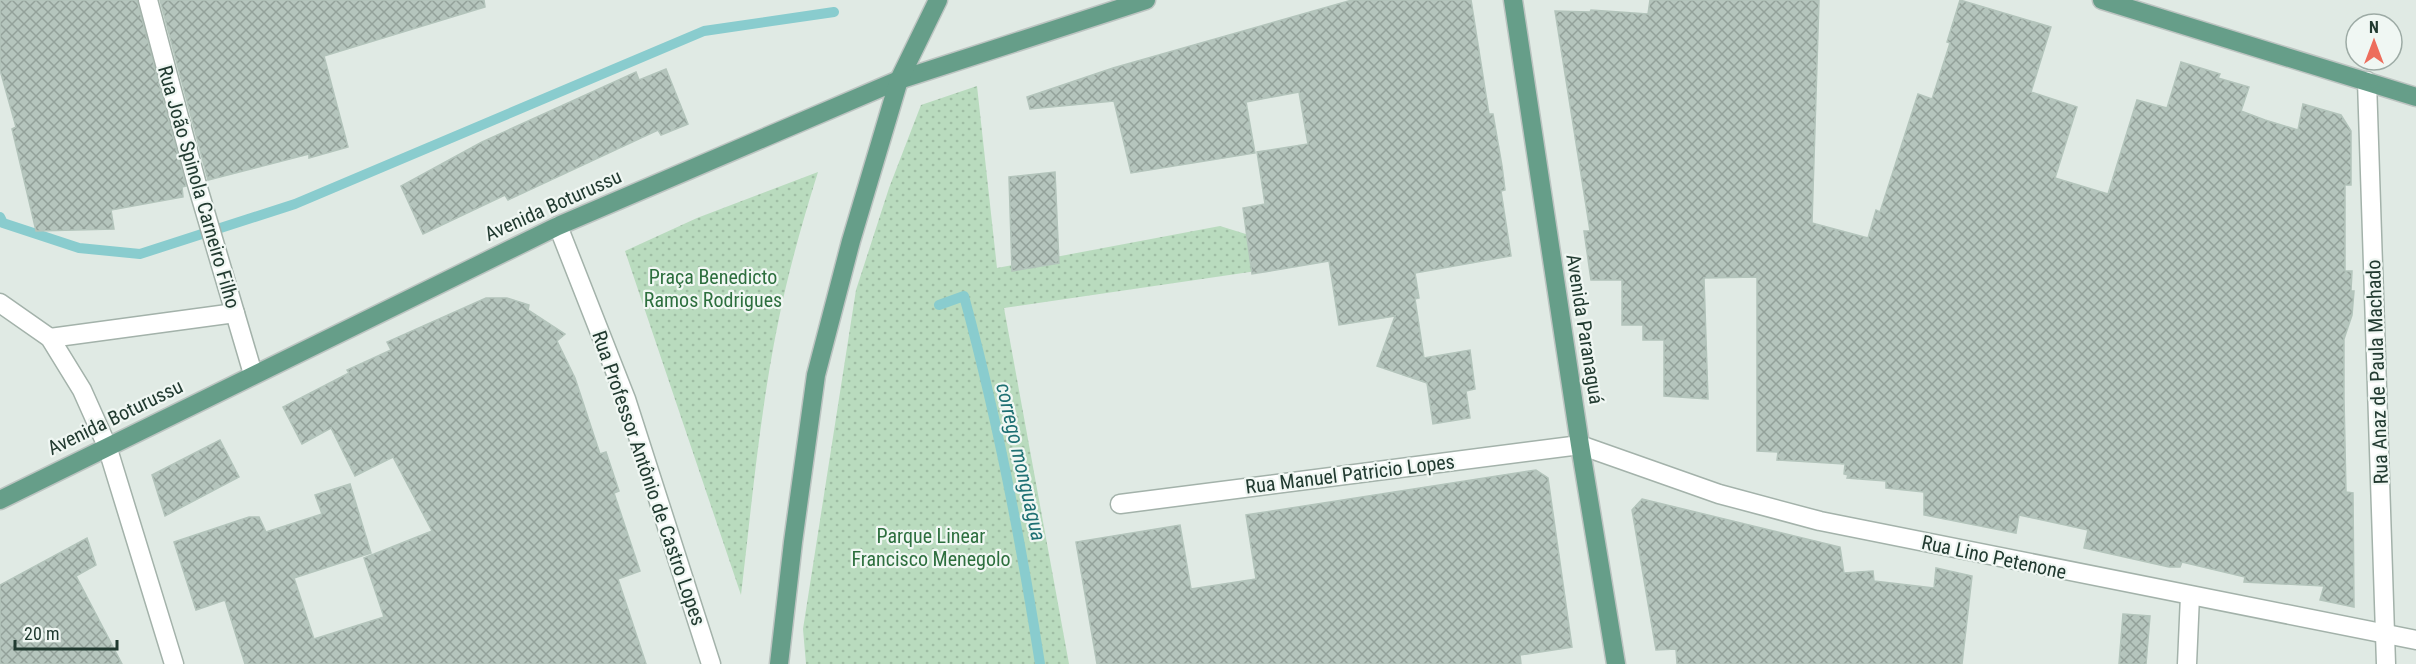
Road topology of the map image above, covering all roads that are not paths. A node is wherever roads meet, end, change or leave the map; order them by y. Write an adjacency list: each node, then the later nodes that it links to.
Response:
1 (148, 0): 11 (street, Rua João Spinola Carneiro Filho)
2 (938, 0): 6 (main road)
3 (1146, 0): 6 (main road, Avenida Boturussu)
4 (1513, 0): 14 (main road, Avenida Paranaguá)
5 (2102, 0): 7 (main road)
6 (899, 80): 9 (main road, Avenida Boturussu); 23 (main road)
7 (2367, 81): 8 (main road); 19 (street, Rua Anaz de Paula Machado)
8 (2416, 97)
9 (558, 226): 13 (main road, Avenida Boturussu); 22 (street, Rua Professor Antônio de Castro Lopes)
10 (0, 303): 12 (street)
11 (235, 314): 12 (street); 13 (street, Rua João Spinola Carneiro Filho)
12 (50, 338): 15 (street)
13 (253, 374): 15 (main road, Avenida Boturussu)
14 (1580, 445): 17 (street, Rua Manuel Patricio Lopes); 18 (street, Rua Lino Petenone); 24 (main road, Avenida Paranaguá)
15 (106, 446): 16 (main road, Avenida Boturussu); 21 (street)
16 (0, 500)
17 (1120, 504)
18 (2190, 596): 19 (street, Rua Lino Petenone); 25 (street)
19 (2386, 633): 20 (street, Rua Lino Petenone); 26 (street, Rua Anaz de Paula Machado)
20 (2416, 640)
21 (174, 664)
22 (711, 664)
23 (779, 664)
24 (1616, 664)
25 (2187, 664)
26 (2386, 664)

